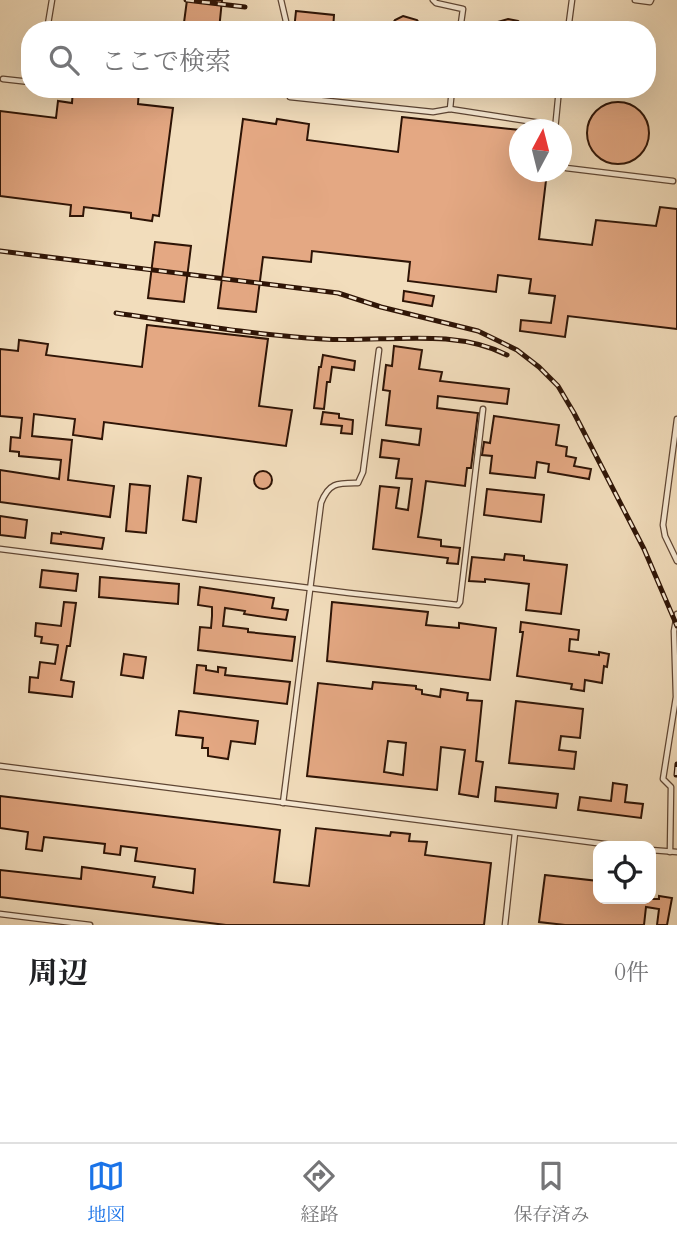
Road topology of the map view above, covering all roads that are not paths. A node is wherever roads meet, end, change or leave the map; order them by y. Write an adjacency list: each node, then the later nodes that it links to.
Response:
1 (52, 0): 7 (lane)
2 (281, 0): 8 (lane)
3 (433, 0): 9 (lane)
4 (572, 0): 10 (lane)
5 (635, 0): 6 (lane)
6 (651, 0)
7 (48, 21)
8 (286, 21)
9 (461, 21)
10 (569, 21)
11 (3, 79): 12 (lane)
12 (21, 81)
13 (300, 98): 16 (lane)
14 (451, 98): 16 (lane)
15 (558, 98): 18 (lane)
16 (450, 109): 17 (lane)
17 (509, 119)
18 (556, 119)
19 (572, 169): 20 (lane)
20 (673, 181)
21 (379, 350): 26 (lane)
22 (482, 409): 26 (lane)
23 (677, 419): 25 (lane)
24 (0, 549): 26 (lane)
25 (677, 561)
26 (310, 587): 30 (lane)
27 (677, 614): 29 (lane)
28 (0, 766): 30 (lane)
29 (674, 789): 34 (lane)
30 (283, 803): 31 (lane)
31 (515, 833): 32 (lane); 38 (lane)
32 (593, 843)
33 (656, 851): 34 (lane)
34 (670, 852): 35 (lane)
35 (677, 852)
36 (0, 914): 37 (lane)
37 (90, 925)
38 (505, 925)

